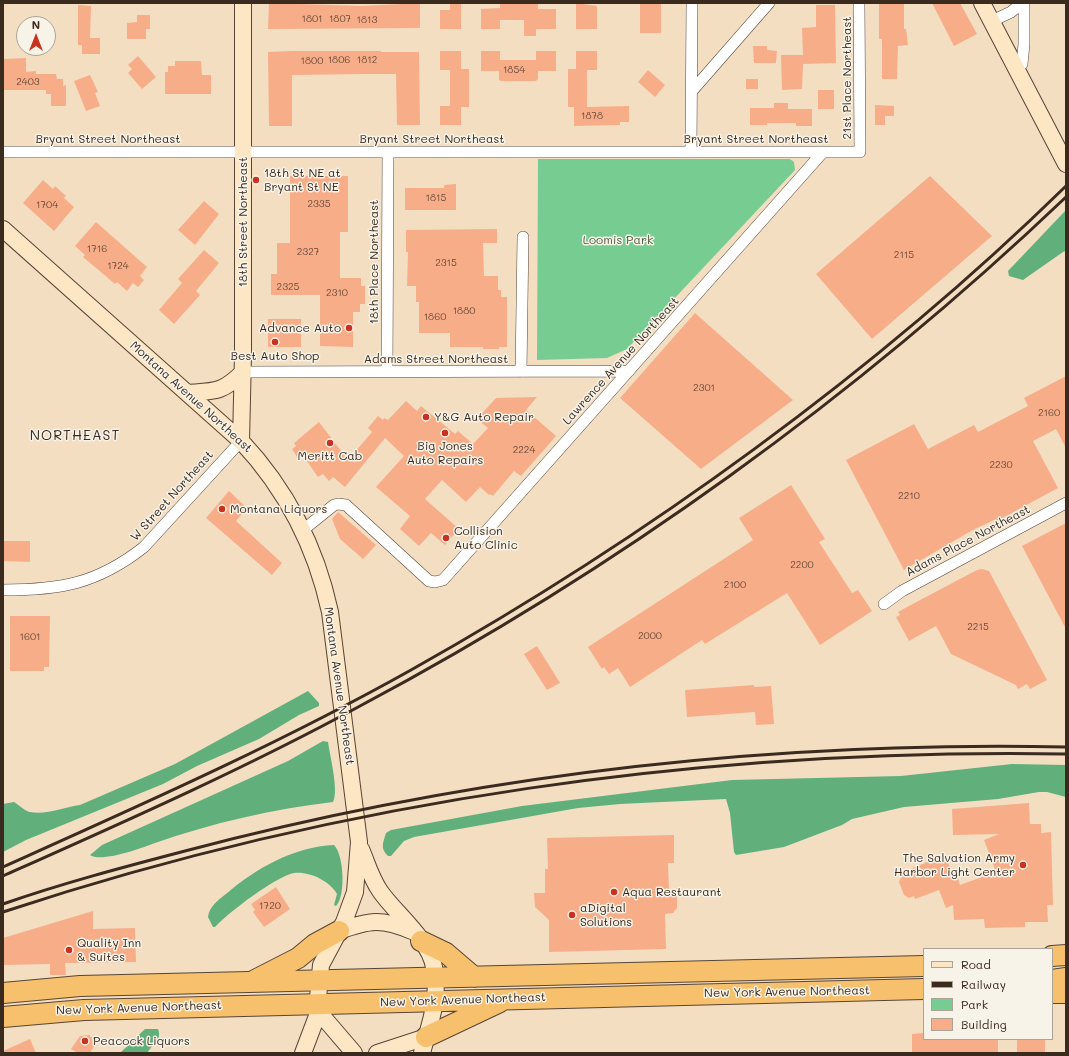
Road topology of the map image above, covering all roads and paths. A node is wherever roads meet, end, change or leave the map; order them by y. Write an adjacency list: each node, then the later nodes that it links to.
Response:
1 (243, 3): 11 (main road, 18th Street Northeast)
2 (692, 3): 9 (street)
3 (769, 3): 9 (street)
4 (859, 3): 15 (street, 21st Place Northeast)
5 (982, 3): 7 (main road)
6 (1023, 3): 7 (street); 8 (street)
7 (992, 21): 16 (main road)
8 (1022, 64)
9 (692, 91): 13 (street)
10 (3, 152): 11 (street, Bryant Street Northeast)
11 (243, 152): 12 (street, Bryant Street Northeast); 21 (main road, 18th Street Northeast)
12 (388, 152): 13 (street, Bryant Street Northeast); 19 (street, 18th Place Northeast)
13 (691, 152): 14 (street, Bryant Street Northeast)
14 (823, 152): 15 (street, Bryant Street Northeast); 20 (street, Lawrence Avenue Northeast)
15 (860, 152)
16 (1063, 159)
17 (3, 229): 23 (main road, Montana Avenue Northeast)
18 (523, 236): 22 (street)
19 (387, 371): 21 (street, Adams Street Northeast); 22 (street, Adams Street Northeast)
20 (629, 371): 22 (street, Adams Street Northeast); 26 (street, Lawrence Avenue Northeast)
21 (243, 372): 23 (main road); 24 (main road, 18th Street Northeast)
22 (521, 372)
23 (187, 392): 24 (main road, Montana Avenue Northeast)
24 (241, 441): 26 (main road, Montana Avenue Northeast); 27 (street, W Street Northeast)
25 (1066, 503): 28 (street, Adams Place Northeast)
26 (303, 530): 29 (main road, Montana Avenue Northeast)
27 (3, 590)
28 (884, 604)
29 (359, 842): 30 (main road, Montana Avenue Northeast); 31 (main road, Montana Avenue Northeast)
30 (339, 931): 31 (main road); 41 (main road, Montana Avenue Northeast); 42 (highway)
31 (418, 937): 37 (main road, Montana Avenue Northeast); 38 (highway)
32 (1066, 955): 33 (highway)
33 (1053, 956)
34 (923, 966): 35 (highway, New York Avenue Northeast)
35 (821, 969): 36 (highway, New York Avenue Northeast); 44 (highway)
36 (688, 972): 38 (highway, New York Avenue Northeast); 48 (highway)
37 (435, 978): 38 (highway, New York Avenue Northeast); 41 (highway, New York Avenue Northeast); 50 (main road, Montana Avenue Northeast)
38 (474, 978)
39 (1066, 978): 40 (highway)
40 (1053, 980)
41 (318, 981): 42 (highway, New York Avenue Northeast); 51 (main road, Montana Avenue Northeast)
42 (250, 983): 45 (highway, New York Avenue Northeast)
43 (923, 989): 44 (highway, New York Avenue Northeast)
44 (822, 991): 48 (highway, New York Avenue Northeast)
45 (3, 993)
46 (1053, 993): 47 (highway)
47 (1066, 993)
48 (688, 994): 49 (highway, New York Avenue Northeast)
49 (508, 999): 50 (highway, New York Avenue Northeast); 53 (highway)
50 (435, 1001): 51 (highway, New York Avenue Northeast); 53 (main road, Montana Avenue Northeast)
51 (319, 1006): 52 (highway, New York Avenue Northeast); 54 (main road); 55 (main road)
52 (3, 1017)
53 (424, 1045): 56 (main road)
54 (303, 1053)
55 (354, 1053)
56 (378, 1053)

